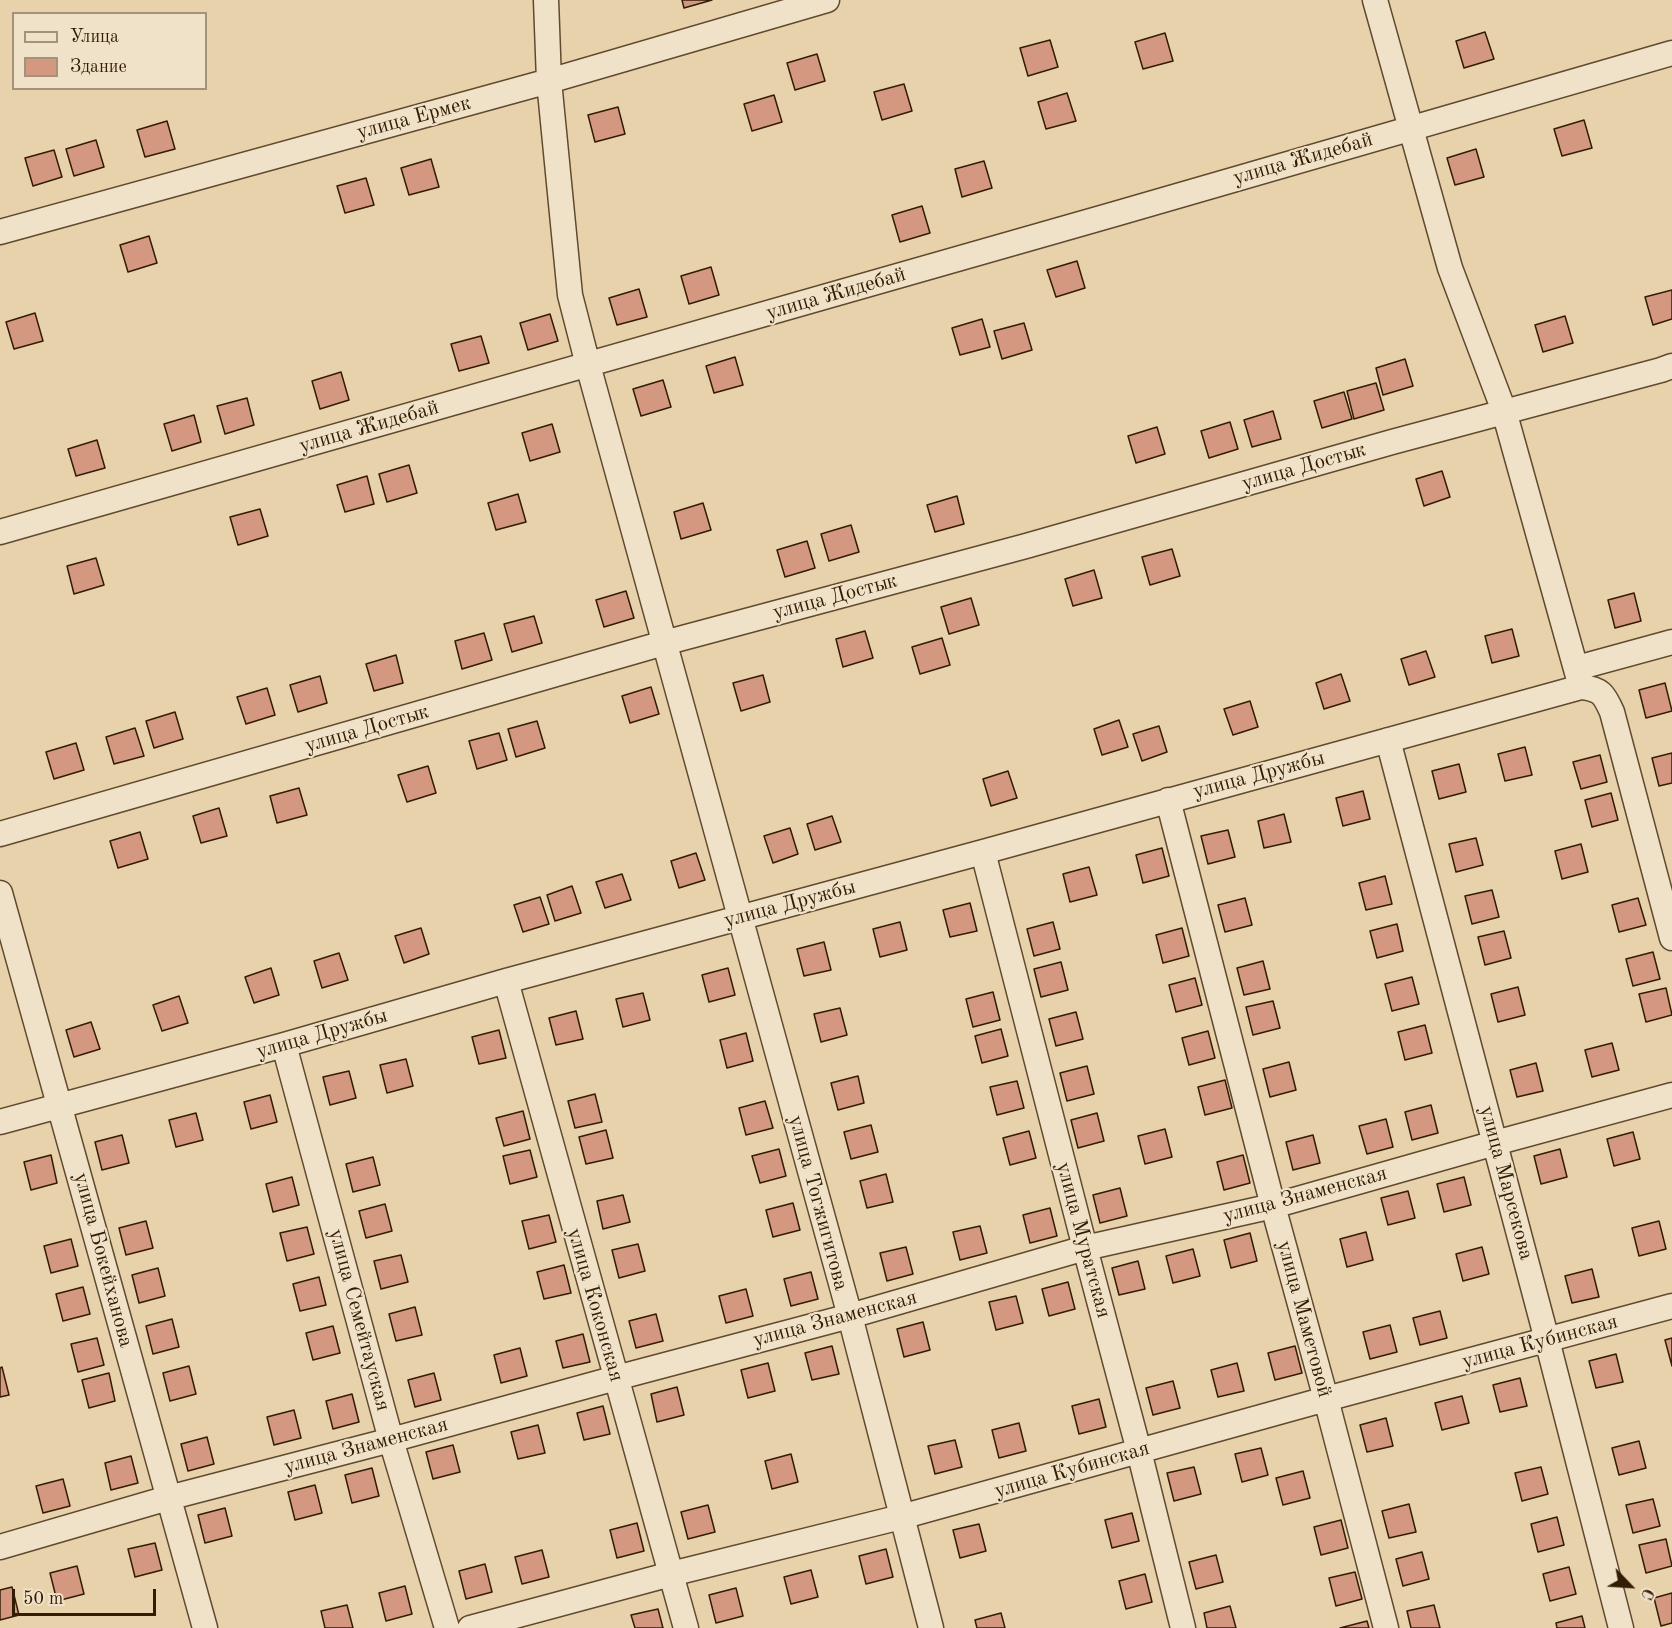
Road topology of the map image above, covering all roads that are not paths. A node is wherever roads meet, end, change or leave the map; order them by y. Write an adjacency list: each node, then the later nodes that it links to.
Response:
1 (546, 0): 5 (street, улица Тогжигитова)
2 (827, 0): 5 (street, улица Ермек)
3 (1375, 0): 6 (street)
4 (1672, 53): 6 (street, улица Жидебай)
5 (549, 81): 7 (street, улица Ермек); 8 (street, улица Тогжигитова)
6 (1411, 128): 8 (street, улица Жидебай); 10 (street)
7 (0, 232)
8 (588, 365): 11 (street, улица Жидебай); 13 (street, улица Тогжигитова)
9 (1672, 366): 10 (street, улица Достык)
10 (1504, 411): 13 (street, улица Достык); 14 (street)
11 (0, 532)
12 (1672, 642): 14 (street, улица Дружбы)
13 (664, 643): 17 (street, улица Достык); 20 (street, улица Тогжигитова)
14 (1579, 677): 15 (street, улица Дружбы); 21 (street)
15 (1388, 740): 16 (street, улица Дружбы); 27 (street, улица Марсекова)
16 (1168, 800): 18 (street, улица Дружбы); 28 (street, улица Маметовой)
17 (0, 834)
18 (983, 852): 20 (street, улица Дружбы); 29 (street, улица Муратская)
19 (0, 893): 25 (street, улица Бокейханова)
20 (740, 917): 22 (street, улица Дружбы); 31 (street, улица Тогжигитова)
21 (1672, 938)
22 (506, 981): 23 (street, улица Дружбы); 33 (street, улица Коконская)
23 (284, 1045): 25 (street, улица Дружбы); 35 (street, улица Семейтауская)
24 (1672, 1095): 27 (street, улица Знаменская)
25 (60, 1105): 26 (street, улица Дружбы); 37 (street, улица Бокейханова)
26 (0, 1122)
27 (1495, 1143): 28 (street, улица Знаменская); 32 (street, улица Марсекова)
28 (1273, 1206): 29 (street, улица Знаменская); 34 (street, улица Маметовой)
29 (1084, 1248): 31 (street, улица Знаменская); 36 (street, улица Муратская)
30 (1672, 1306): 32 (street, улица Кубинская)
31 (850, 1316): 33 (street, улица Знаменская); 38 (street, улица Тогжигитова)
32 (1548, 1340): 34 (street, улица Кубинская); 48 (street, улица Марсекова)
33 (616, 1378): 35 (street, улица Знаменская); 40 (street, улица Коконская)
34 (1326, 1400): 36 (street, улица Кубинская); 47 (street, улица Маметовой)
35 (392, 1440): 37 (street, улица Знаменская); 42 (street, улица Семейтауская)
36 (1139, 1451): 38 (street, улица Кубинская); 46 (street, улица Муратская)
37 (168, 1498): 39 (street, улица Знаменская); 41 (street, улица Бокейханова)
38 (901, 1517): 40 (street, улица Кубинская); 45 (street, улица Тогжигитова)
39 (0, 1547)
40 (671, 1574): 43 (street, улица Кубинская); 44 (street, улица Коконская)
41 (205, 1628)
42 (447, 1628)
43 (470, 1628)
44 (686, 1628)
45 (931, 1628)
46 (1183, 1628)
47 (1386, 1628)
48 (1621, 1628)

